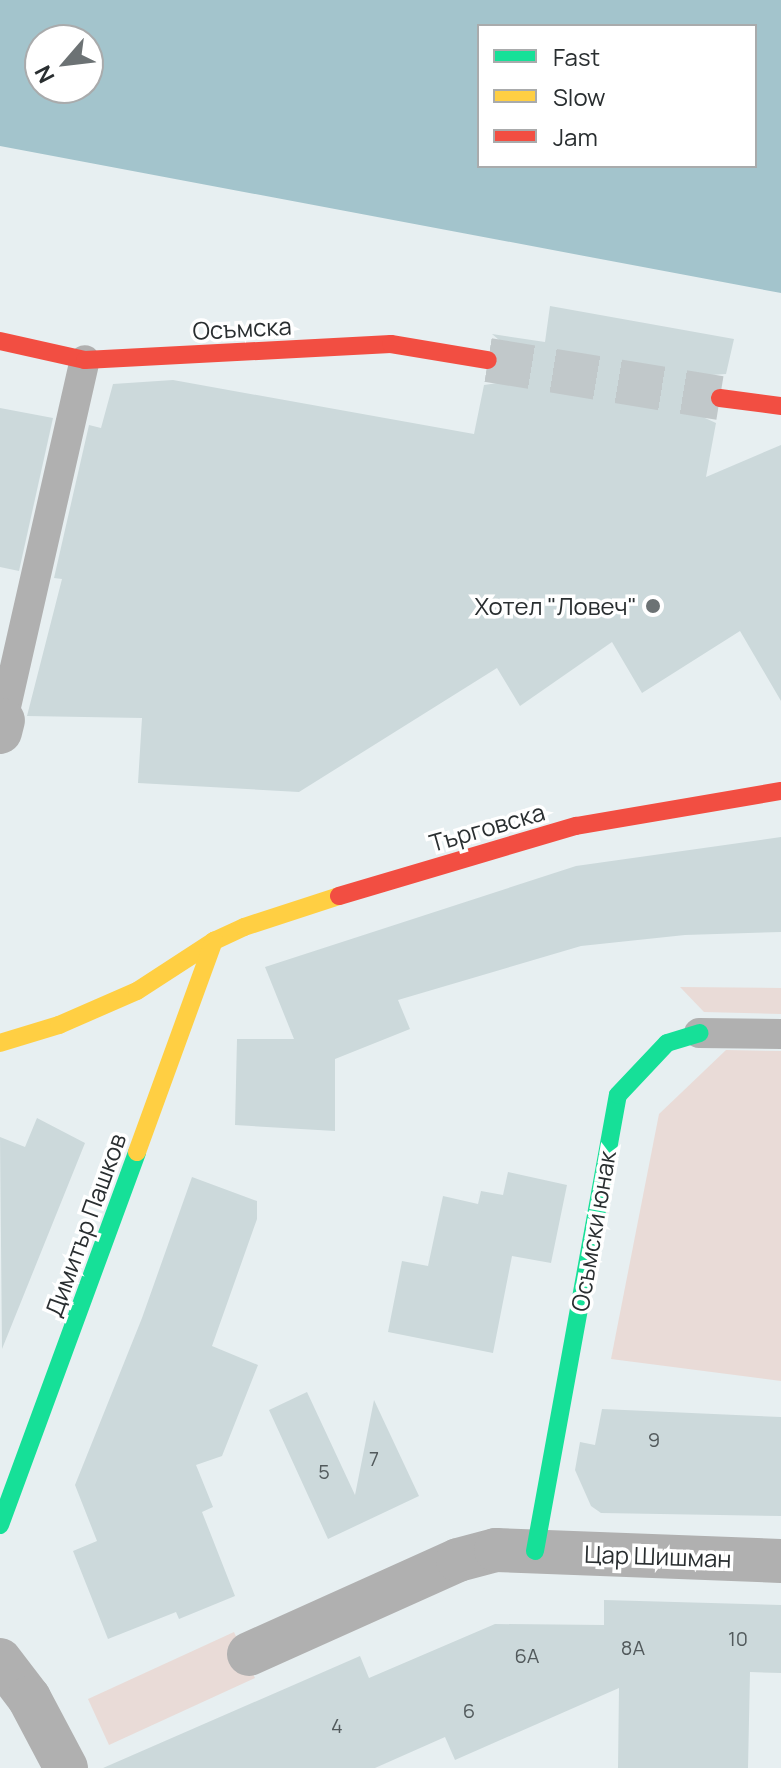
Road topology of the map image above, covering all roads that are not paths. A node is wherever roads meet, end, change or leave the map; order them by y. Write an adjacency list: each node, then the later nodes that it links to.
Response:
1 (0, 341): 2 (street, Осъмска)
2 (85, 360): 3 (street, Осъмска); 6 (lane)
3 (488, 360)
4 (720, 398): 5 (street)
5 (781, 406)
6 (1, 726)
7 (781, 791): 8 (street, Търговска)
8 (214, 941): 11 (street, Търговска); 12 (street, Димитър Пашков)
9 (699, 1033): 10 (lane, Осъмски юнак); 13 (street, Осъмски юнак)
10 (781, 1034)
11 (0, 1043)
12 (5, 1500)
13 (535, 1551): 14 (street, Цар Шишман); 15 (street, Цар Шишман)
14 (781, 1561)
15 (249, 1654)
16 (0, 1660): 17 (street)
17 (66, 1768)

